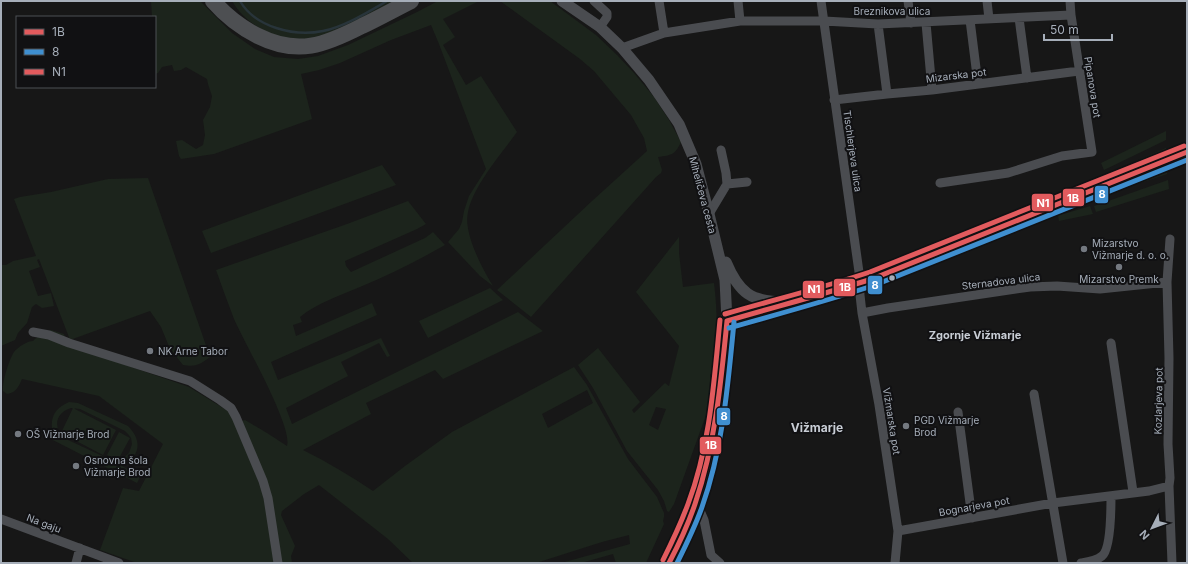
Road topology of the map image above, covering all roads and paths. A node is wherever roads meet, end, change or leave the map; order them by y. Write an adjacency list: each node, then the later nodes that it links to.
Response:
1 (213, 1): 23 (highway)
2 (228, 1): 23 (highway)
3 (411, 1): 23 (highway)
4 (562, 1): 21 (street, Miheličeva cesta)
5 (594, 1): 21 (street)
6 (659, 1): 22 (street)
7 (738, 1): 16 (street)
8 (821, 1): 17 (street, Tischlerjeva ulica)
9 (908, 1): 19 (street)
10 (987, 1): 14 (street)
11 (1070, 1): 12 (street, Pipanova pot)
12 (1071, 15): 13 (street, Breznikova ulica); 25 (street, Pipanova pot)
13 (1019, 18): 14 (street, Breznikova ulica); 26 (street)
14 (989, 19): 15 (street, Breznikova ulica)
15 (970, 20): 18 (street, Breznikova ulica); 27 (street)
16 (740, 21): 17 (street, Breznikova ulica); 22 (street, Breznikova ulica)
17 (824, 21): 20 (street, Breznikova ulica); 30 (street, Tischlerjeva ulica)
18 (926, 22): 19 (street, Breznikova ulica); 28 (street)
19 (911, 23): 20 (street, Breznikova ulica)
20 (878, 24): 29 (street)
21 (600, 27): 24 (street, Miheličeva cesta)
22 (664, 33): 24 (street, Breznikova ulica)
23 (258, 36)
24 (622, 48): 36 (street, Miheličeva cesta)
25 (1079, 71): 26 (street, Mizarska pot); 34 (street, Pipanova pot)
26 (1027, 78): 27 (street, Mizarska pot)
27 (978, 84): 28 (street, Mizarska pot)
28 (932, 90): 29 (street, Mizarska pot)
29 (887, 94): 30 (street, Mizarska pot)
30 (834, 100): 40 (street, Tischlerjeva ulica)
31 (721, 150): 35 (street)
32 (1187, 152): 40 (main road)
33 (747, 182): 35 (street)
34 (940, 183)
35 (727, 184): 36 (street)
36 (709, 214): 37 (street, Miheličeva cesta)
37 (714, 234): 41 (street); 43 (street, Miheličeva cesta)
38 (1170, 239): 39 (street, Kozlarjeva pot)
39 (1168, 282): 42 (street, Sternadova ulica); 48 (street, Kozlarjeva pot)
40 (860, 284): 41 (main road); 42 (street, Vižmarska pot)
41 (792, 302): 43 (main road)
42 (862, 313): 55 (street, Vižmarska pot)
43 (727, 321): 52 (main road)
44 (33, 332): 59 (street)
45 (1111, 343): 49 (street)
46 (1034, 394): 51 (street)
47 (958, 412): 53 (street)
48 (1169, 486): 49 (street, Bognarjeva pot); 65 (street, Kozlarjeva pot)
49 (1133, 492): 50 (street, Bognarjeva pot)
50 (1111, 496): 51 (street, Bognarjeva pot); 64 (street)
51 (1053, 503): 53 (street, Bognarjeva pot); 63 (street)
52 (694, 509): 60 (main road); 61 (street)
53 (972, 518): 55 (street, Bognarjeva pot)
54 (1, 519): 56 (street, Na gaju)
55 (898, 531): 62 (street, Vižmarska pot)
56 (80, 548): 57 (street); 58 (street, Na gaju)
57 (76, 563)
58 (119, 563)
59 (278, 563)
60 (668, 563)
61 (720, 563)
62 (895, 563)
63 (1063, 563)
64 (1081, 563)
65 (1172, 563)

